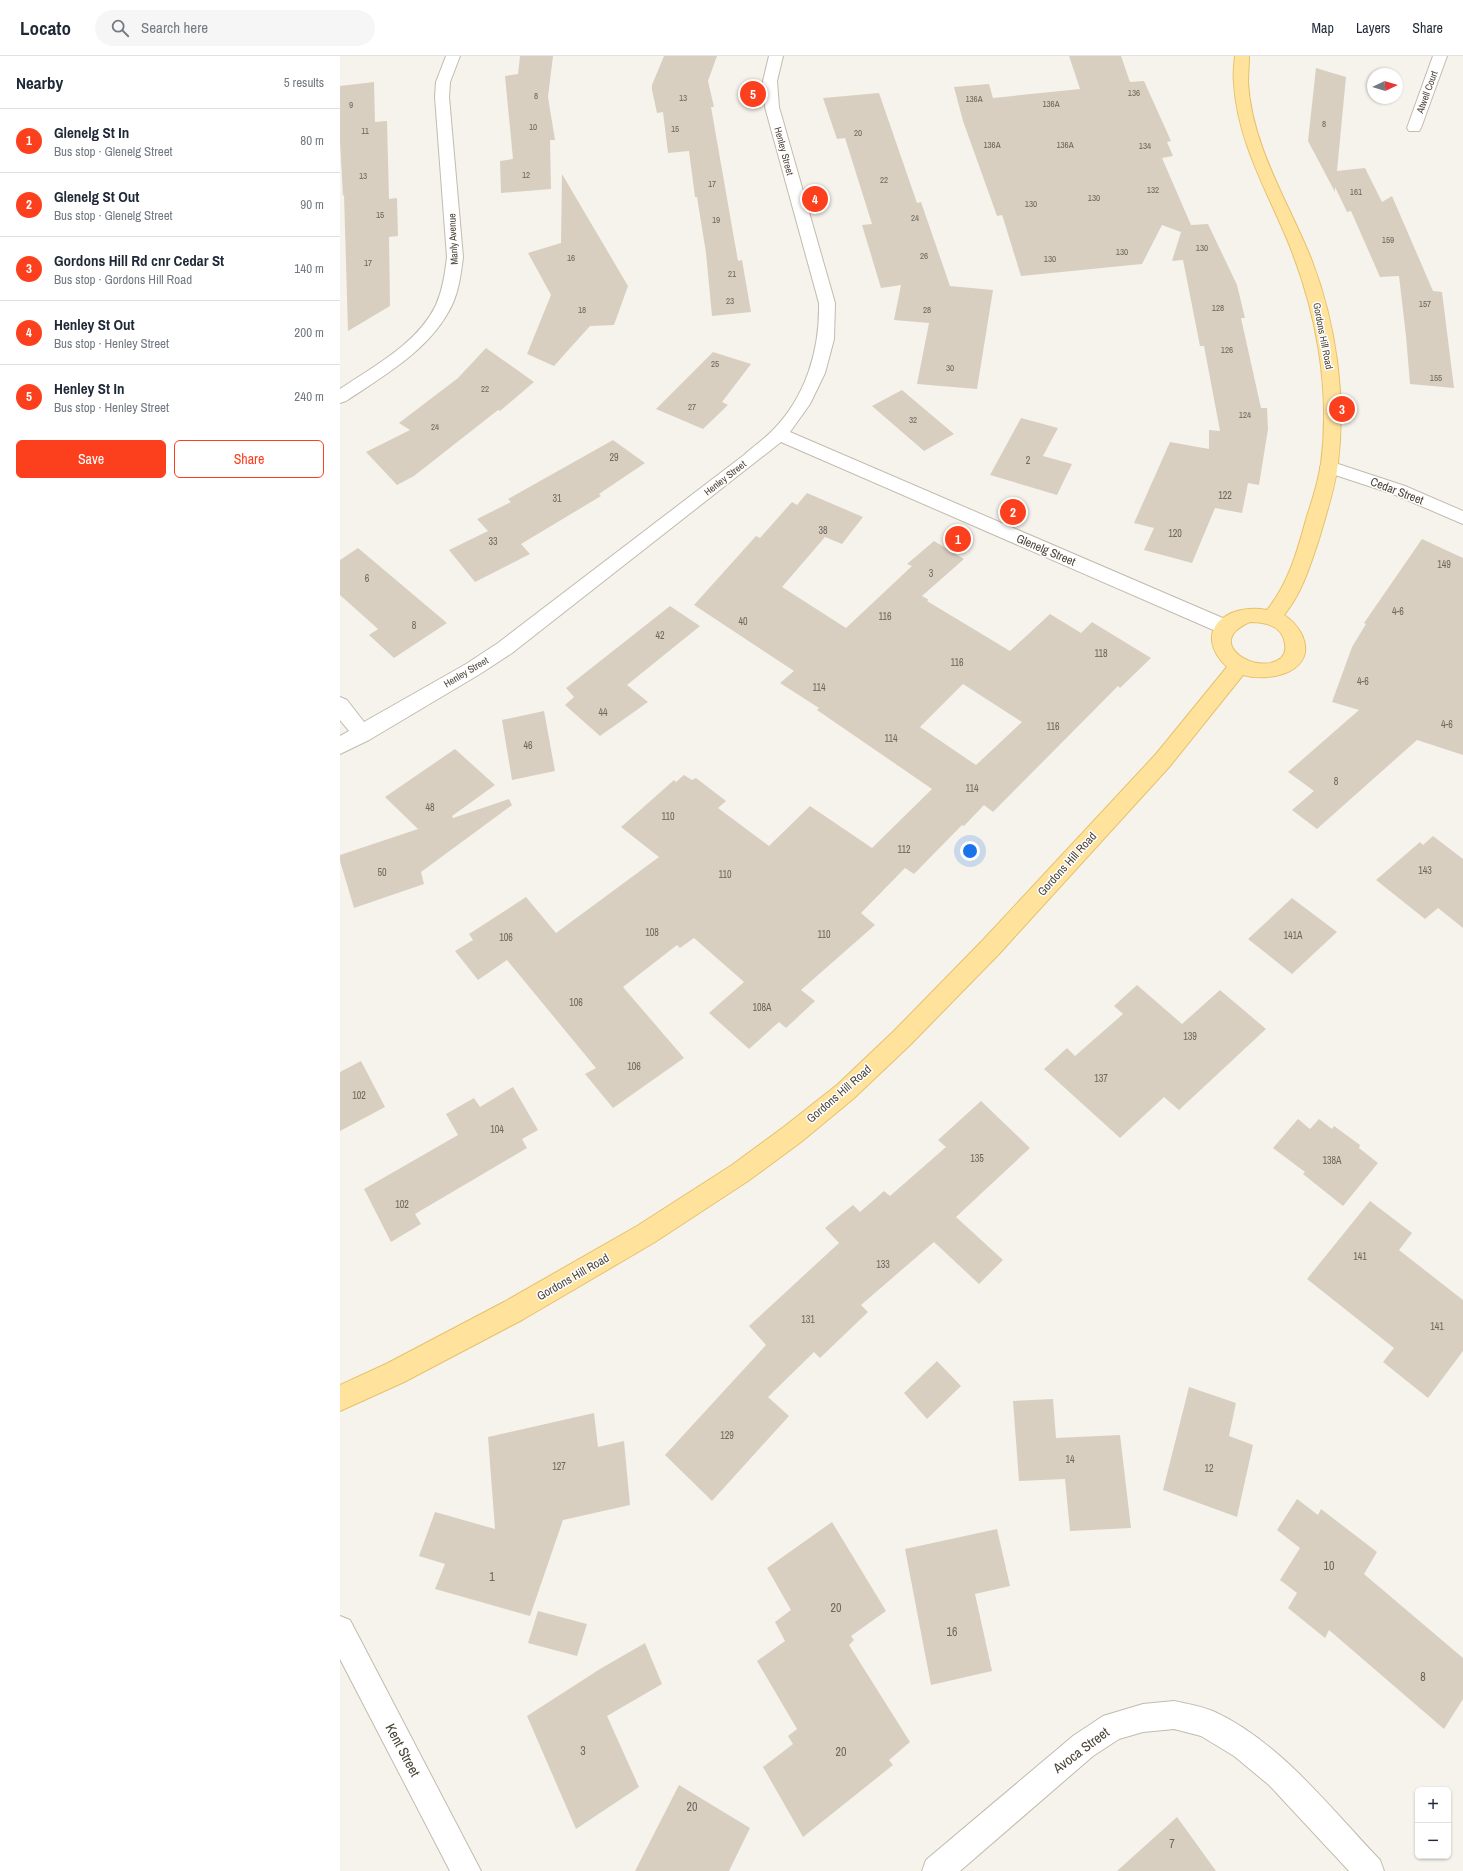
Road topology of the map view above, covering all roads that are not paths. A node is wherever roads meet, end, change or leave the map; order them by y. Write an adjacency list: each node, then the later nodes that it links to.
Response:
1 (453, 56): 6 (street, Manly Avenue)
2 (776, 56): 7 (street, Henley Street)
3 (1242, 56): 8 (main road, Gordons Hill Road)
4 (1440, 56): 5 (street, Atwell Court)
5 (1414, 128)
6 (340, 397)
7 (779, 434): 11 (street, Glenelg Street); 14 (street, Henley Street)
8 (1329, 467): 9 (street, Cedar Street); 10 (main road, Gordons Hill Road)
9 (1463, 518)
10 (1271, 618): 11 (main road); 12 (main road)
11 (1225, 627): 12 (main road)
12 (1240, 666): 16 (main road, Gordons Hill Road)
13 (340, 705): 14 (street)
14 (362, 734): 15 (street, Henley Street)
15 (340, 746)
16 (340, 1398)
17 (340, 1630): 18 (street, Kent Street)
18 (466, 1871)
19 (937, 1871): 20 (street, Avoca Street)
20 (1369, 1871)

